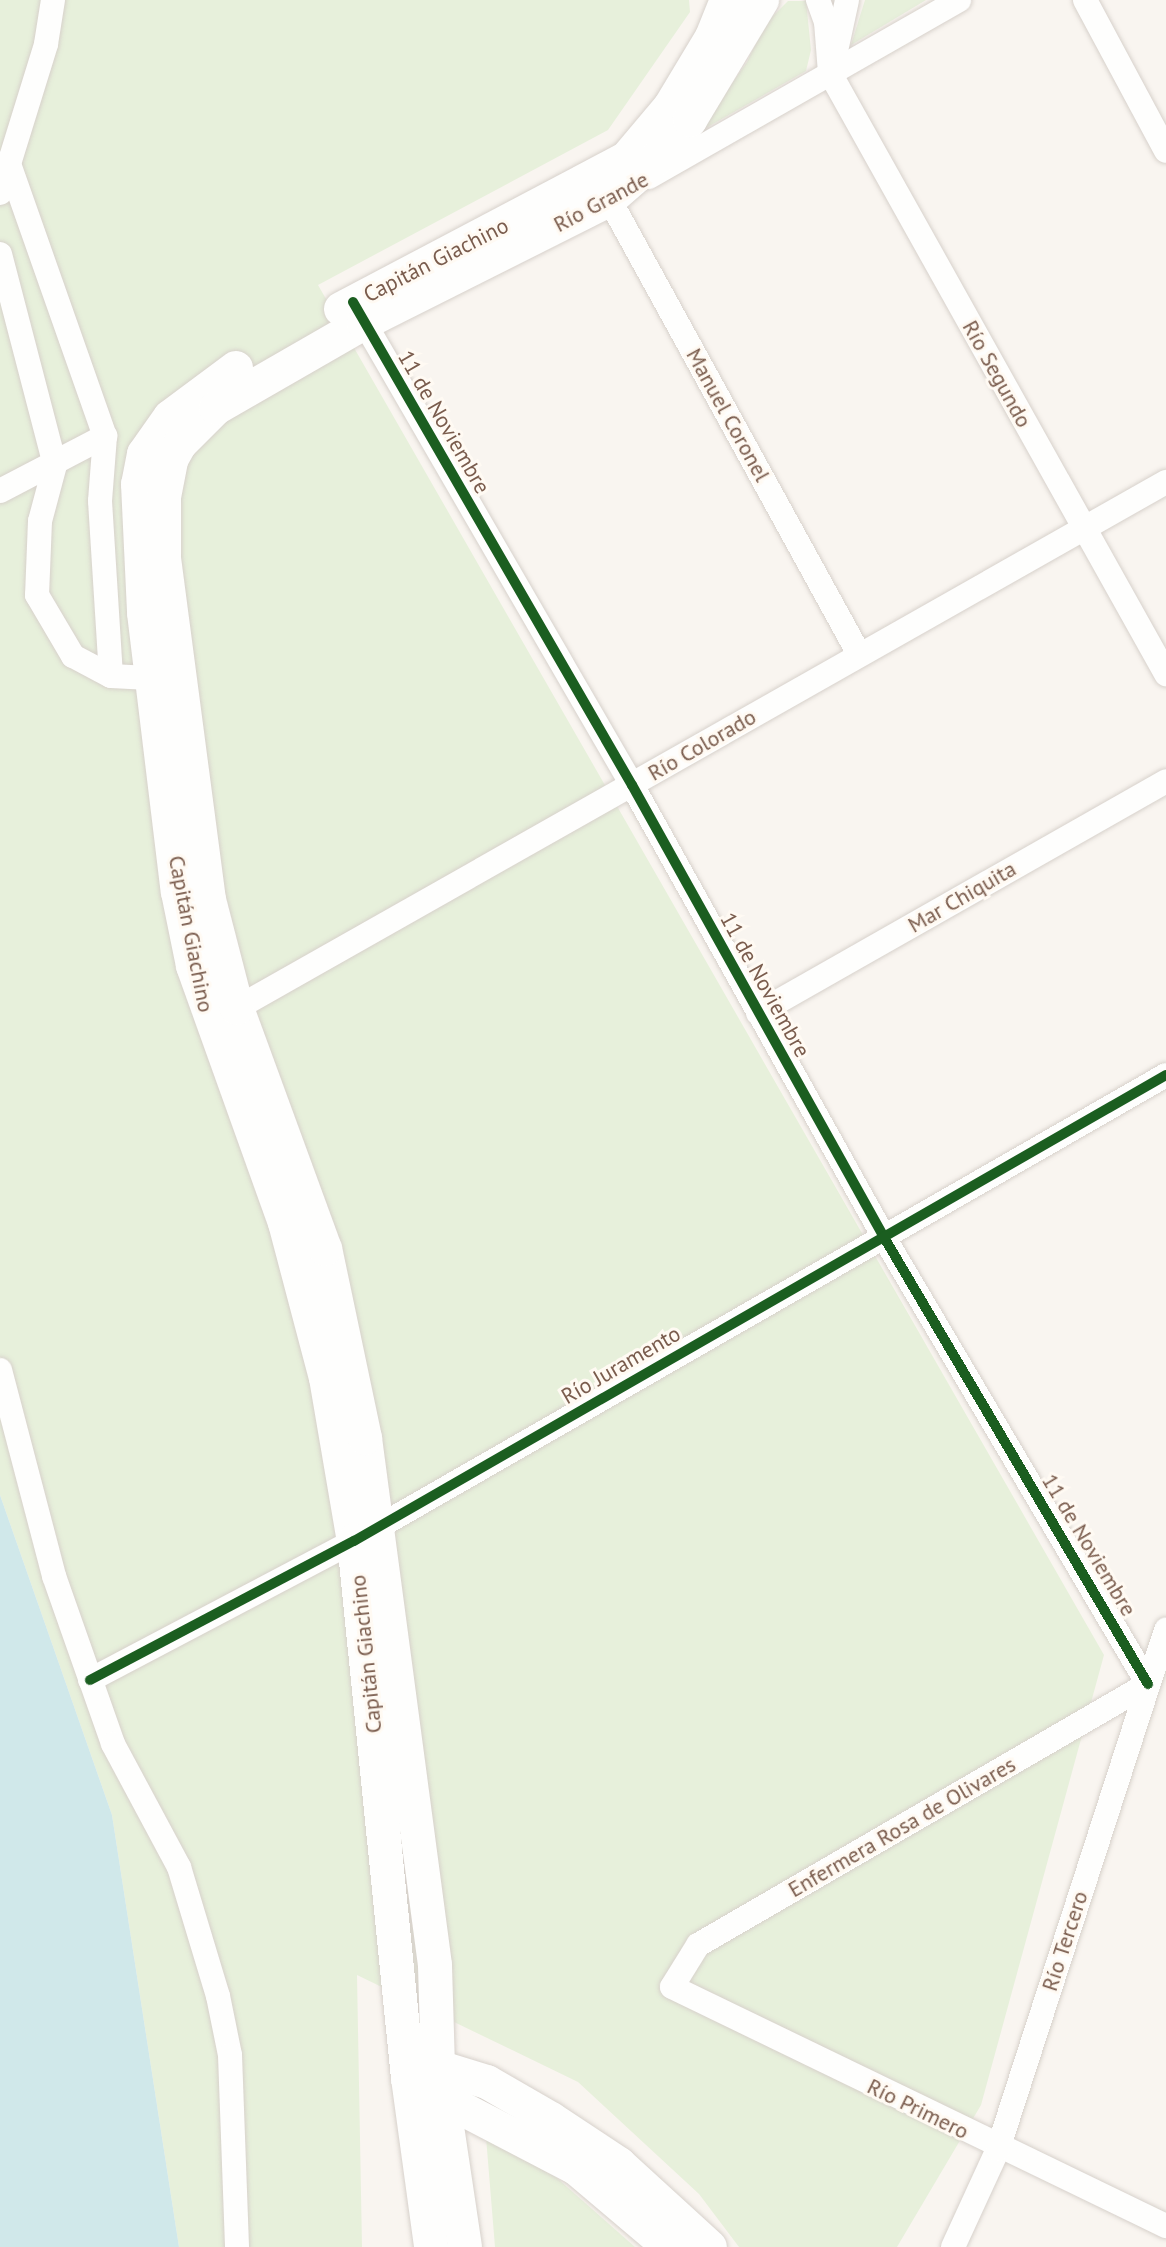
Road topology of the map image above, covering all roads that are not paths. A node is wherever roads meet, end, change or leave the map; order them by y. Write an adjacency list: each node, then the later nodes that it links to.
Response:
1 (53, 0): 10 (street)
2 (727, 0): 11 (main road)
3 (762, 0): 11 (main road)
4 (818, 0): 8 (street)
5 (847, 0): 8 (street)
6 (959, 0): 8 (street, Río Grande)
7 (1085, 0): 9 (street)
8 (830, 73): 11 (street, Río Grande); 20 (street, Río Segundo)
9 (1166, 151)
10 (8, 161): 12 (street); 15 (street)
11 (603, 188): 14 (main road, Río Grande); 21 (street, Manuel Coronel)
12 (0, 193)
13 (0, 254): 17 (street)
14 (358, 313): 16 (main road, Río Grande); 24 (main road, Capitán Giachino); 26 (street, 11 de Noviembre)
15 (105, 436): 17 (street); 23 (street)
16 (171, 460): 24 (main road, Capitán Giachino)
17 (55, 465): 19 (street); 23 (street)
18 (1166, 482): 20 (street, Río Colorado)
19 (0, 491)
20 (1083, 529): 21 (street, Río Colorado); 22 (street, Río Segundo)
21 (859, 654): 26 (street, Río Colorado)
22 (1166, 674)
23 (111, 676): 24 (street)
24 (166, 679): 27 (main road, Capitán Giachino); 32 (main road, Capitán Giachino)
25 (1166, 781): 28 (street, Mar Chiquita)
26 (632, 785): 27 (street, Río Colorado); 28 (street, 11 de Noviembre)
27 (237, 1008): 32 (main road, Capitán Giachino)
28 (758, 1013): 30 (street, 11 de Noviembre)
29 (1166, 1075): 30 (street, Río Juramento)
30 (885, 1239): 32 (street, Río Juramento); 35 (street, 11 de Noviembre)
31 (0, 1370): 34 (street)
32 (367, 1533): 34 (street, Río Juramento); 37 (main road, Capitán Giachino)
33 (1166, 1630): 35 (street, Río Tercero)
34 (90, 1680): 41 (street)
35 (1148, 1684): 36 (street, Enfermera Rosa de Olivares); 39 (street, Río Tercero)
36 (672, 1987): 39 (street, Río Primero)
37 (423, 2072): 38 (main road, Capitán Giachino); 42 (main road, Capitán Giachino); 45 (main road)
38 (442, 2101): 43 (main road, Capitán Giachino); 44 (main road)
39 (998, 2149): 40 (street, Río Primero); 46 (street, Río Tercero)
40 (1166, 2226)
41 (237, 2247)
42 (431, 2247)
43 (465, 2247)
44 (669, 2247)
45 (710, 2247)
46 (953, 2247)

